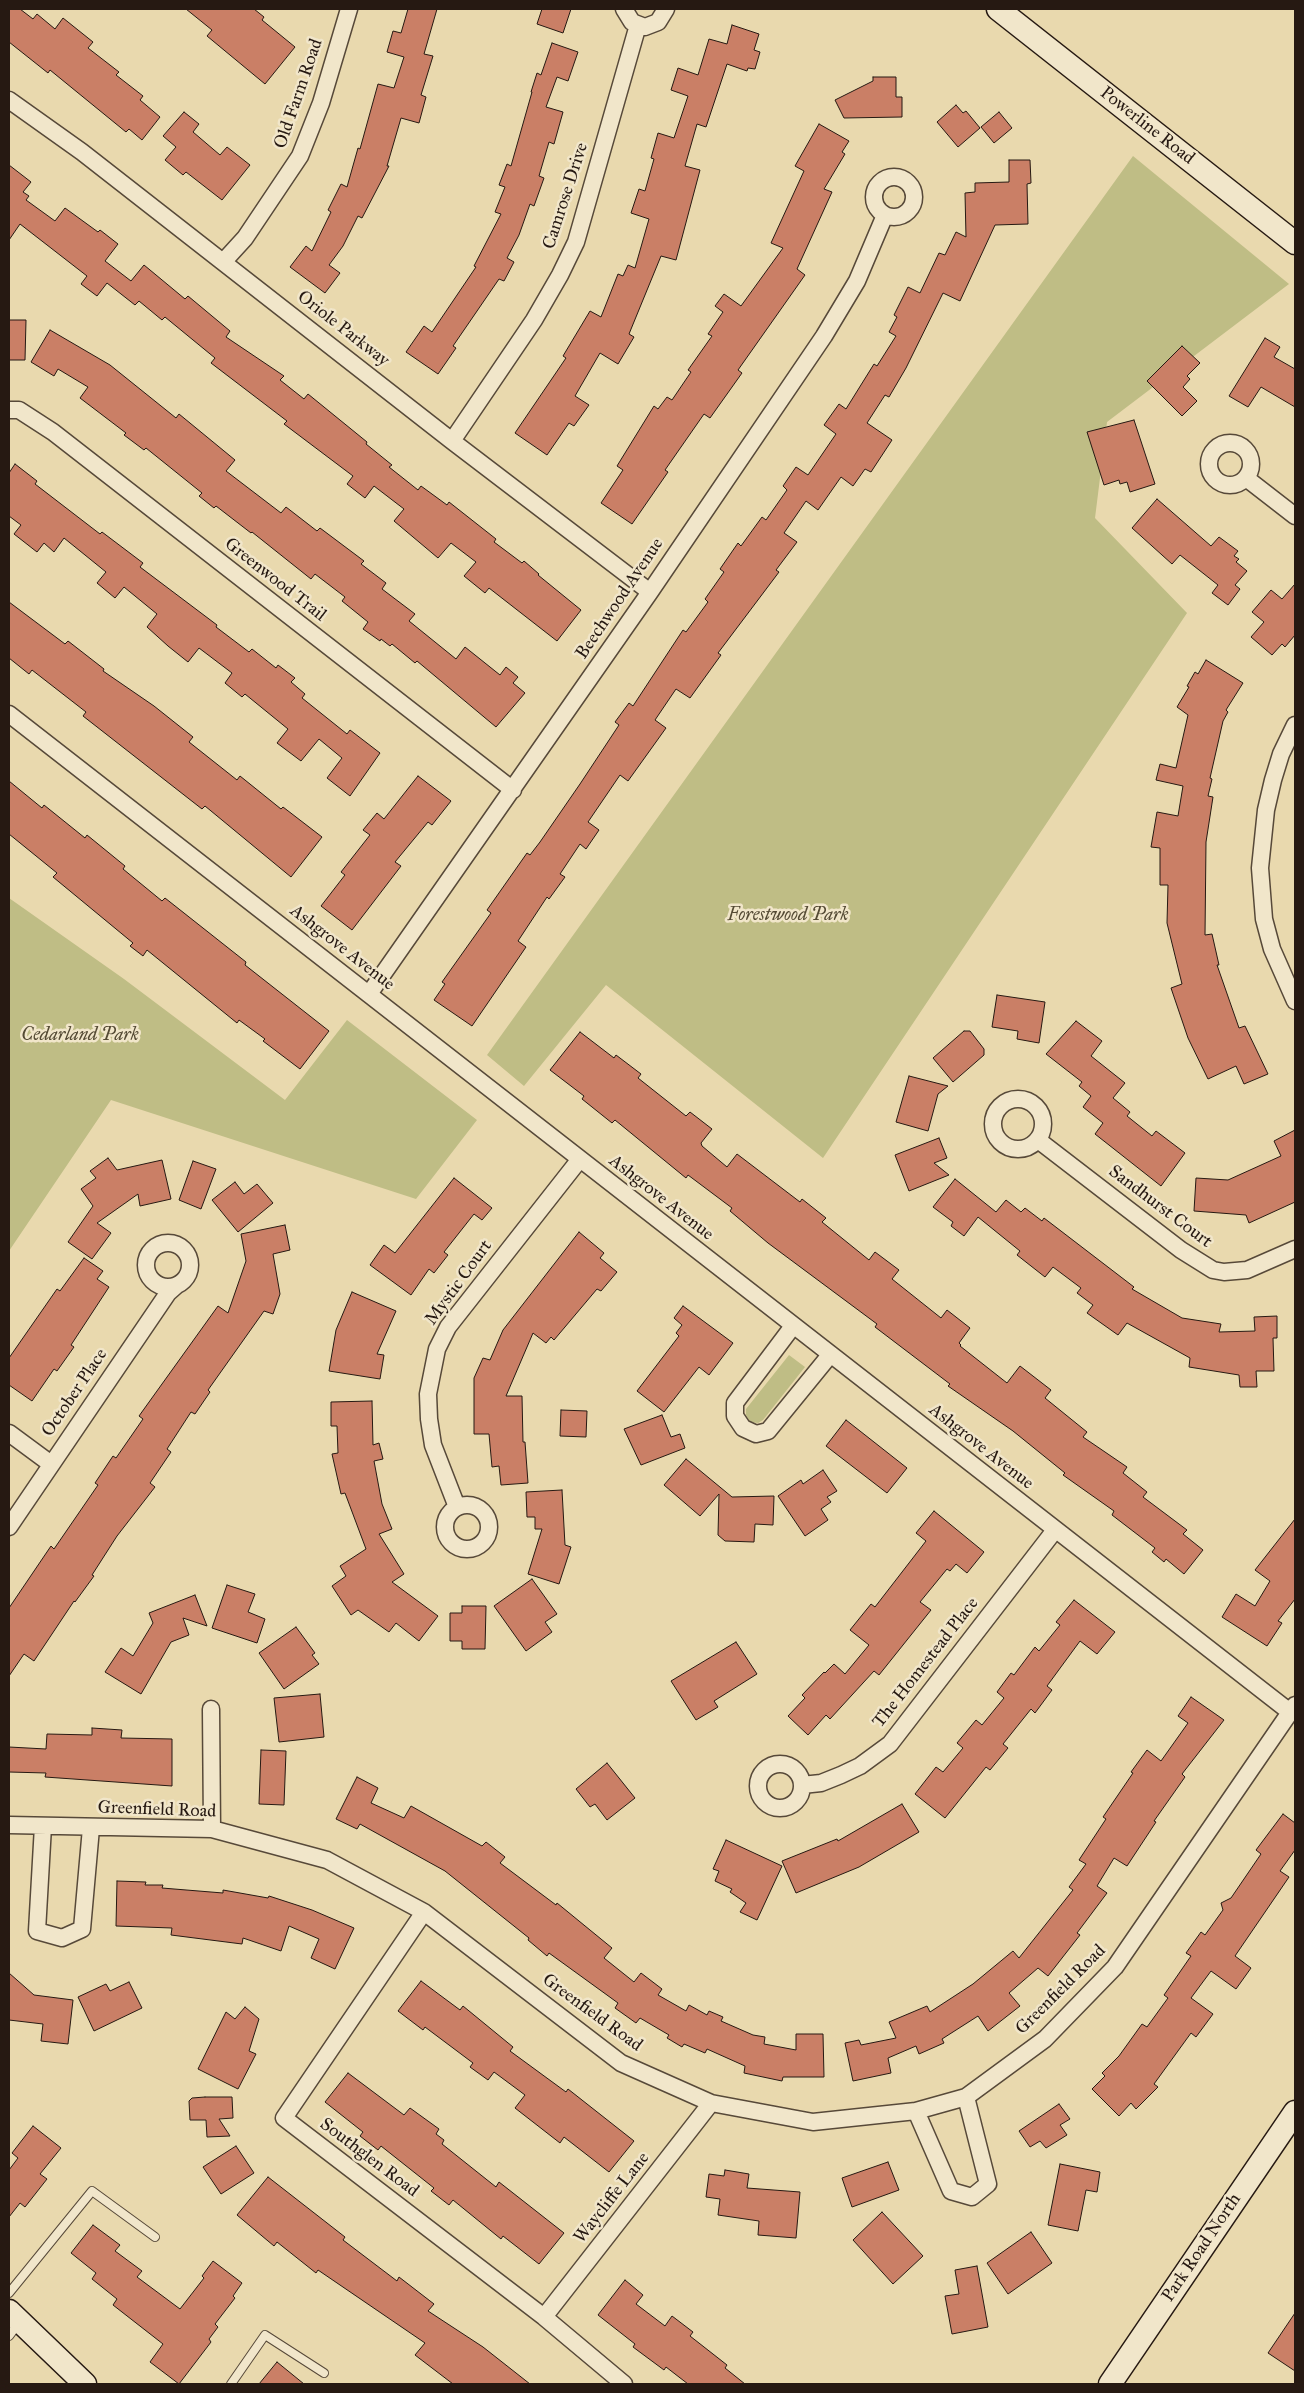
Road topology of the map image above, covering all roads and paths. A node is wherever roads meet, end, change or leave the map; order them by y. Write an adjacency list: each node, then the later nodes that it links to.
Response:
1 (347, 9): 9 (street, Old Farm Road)
2 (624, 9): 5 (street)
3 (666, 9): 5 (street)
4 (998, 9): 8 (main road, Powerline Road)
5 (638, 25): 11 (street, Camrose Drive)
6 (9, 100): 9 (street, Oriole Parkway)
7 (885, 215): 14 (street, Beechwood Avenue)
8 (1295, 243)
9 (224, 261): 11 (street, Oriole Parkway)
10 (9, 410): 17 (street, Greenwood Trail)
11 (452, 441): 14 (street, Oriole Parkway)
12 (1246, 478): 13 (street)
13 (1295, 516)
14 (650, 592): 17 (street, Beechwood Avenue)
15 (9, 714): 18 (street, Ashgrove Avenue)
16 (1295, 725): 19 (street)
17 (513, 790): 18 (street, Beechwood Avenue)
18 (369, 994): 21 (street, Ashgrove Avenue)
19 (1295, 1001)
20 (1038, 1140): 22 (street, Sandhurst Court)
21 (580, 1159): 24 (street, Ashgrove Avenue); 28 (street, Mystic Court)
22 (1295, 1249)
23 (177, 1285): 27 (street, October Place)
24 (793, 1326): 25 (street, Ashgrove Avenue); 25 (street)
25 (830, 1355): 30 (street, Ashgrove Avenue)
26 (9, 1433): 27 (street)
27 (51, 1464): 29 (street, October Place)
28 (457, 1507)
29 (9, 1527)
30 (1056, 1530): 32 (street, Ashgrove Avenue); 33 (street, The Homestead Place)
31 (211, 1709): 37 (street)
32 (1293, 1709): 39 (street, Greenfield Road)
33 (802, 1785)
34 (9, 1825): 35 (street, Greenfield Road)
35 (43, 1826): 36 (street, Greenfield Road); 36 (street)
36 (91, 1828): 37 (street, Greenfield Road)
37 (212, 1830): 38 (street, Greenfield Road)
38 (424, 1912): 40 (street, Greenfield Road); 45 (street, Southglen Road)
39 (966, 2097): 41 (street, Greenfield Road); 41 (street)
40 (711, 2104): 41 (street, Greenfield Road); 45 (street, Waycliffe Lane)
41 (916, 2111)
42 (1295, 2112): 51 (main road, Park Road North)
43 (155, 2237): 44 (lane)
44 (9, 2292)
45 (544, 2317): 50 (street, Southglen Road)
46 (13, 2323): 48 (main road)
47 (324, 2373): 49 (lane)
48 (85, 2384)
49 (230, 2384)
50 (624, 2384)
51 (1110, 2384)

